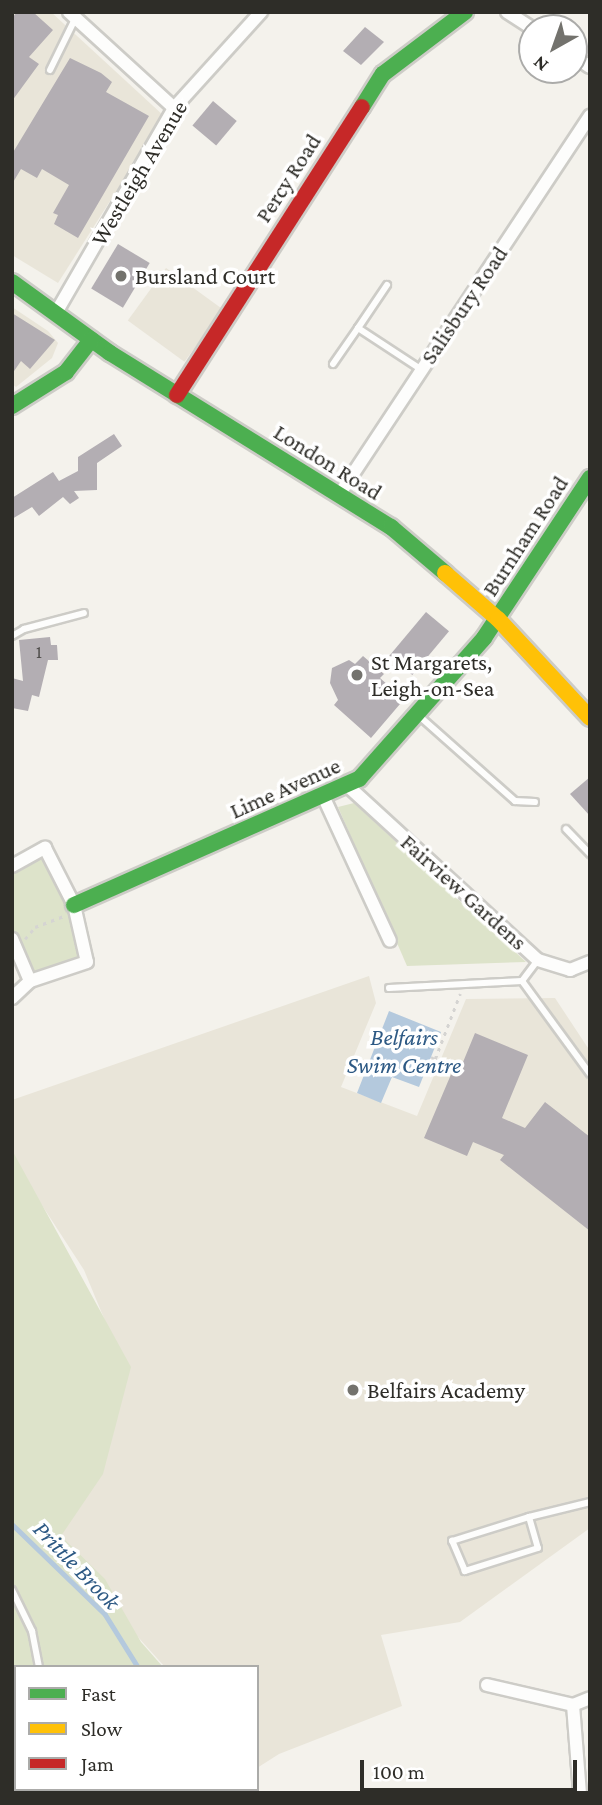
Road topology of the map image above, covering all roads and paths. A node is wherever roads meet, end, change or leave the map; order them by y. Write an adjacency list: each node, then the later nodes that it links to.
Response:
1 (261, 12): 5 (street, Westleigh Avenue)
2 (465, 12): 14 (street, Percy Road)
3 (72, 15): 4 (lane); 5 (street)
4 (50, 70)
5 (174, 108): 9 (street, Westleigh Avenue)
6 (590, 116): 13 (street, Salisbury Road)
7 (12, 282): 9 (street, London Road)
8 (387, 285): 10 (lane)
9 (57, 311): 11 (street, London Road)
10 (358, 328): 12 (lane); 13 (lane)
11 (91, 340): 14 (street, London Road); 15 (street)
12 (333, 364)
13 (422, 370): 17 (street, Salisbury Road)
14 (177, 395): 17 (street, London Road)
15 (12, 406)
16 (590, 478): 19 (street, Burnham Road)
17 (339, 495): 19 (street, London Road)
18 (84, 613): 20 (lane)
19 (498, 619): 21 (street, Lime Avenue); 22 (street, London Road)
20 (12, 636)
21 (415, 713): 23 (street, Lime Avenue); 25 (lane)
22 (590, 718)
23 (349, 787): 24 (street, Lime Avenue); 32 (street, Fairview Gardens)
24 (324, 797): 29 (street, Lime Avenue); 30 (street)
25 (535, 802)
26 (566, 829): 27 (lane)
27 (590, 854)
28 (12, 866): 29 (street)
29 (75, 908): 31 (path); 34 (street)
30 (390, 941)
31 (14, 944): 34 (street)
32 (538, 960): 33 (street, Fairview Gardens); 35 (lane)
33 (590, 962)
34 (30, 981): 38 (street)
35 (522, 981): 36 (lane); 40 (lane)
36 (464, 984): 37 (lane); 39 (path)
37 (389, 988)
38 (12, 998)
39 (431, 1057)
40 (590, 1074)
41 (590, 1502): 42 (lane)
42 (529, 1517): 42 (lane)
43 (12, 1590): 44 (lane)
44 (40, 1665)
45 (487, 1685): 47 (street)
46 (590, 1698): 47 (street)
47 (573, 1705): 48 (street)
48 (580, 1793)

